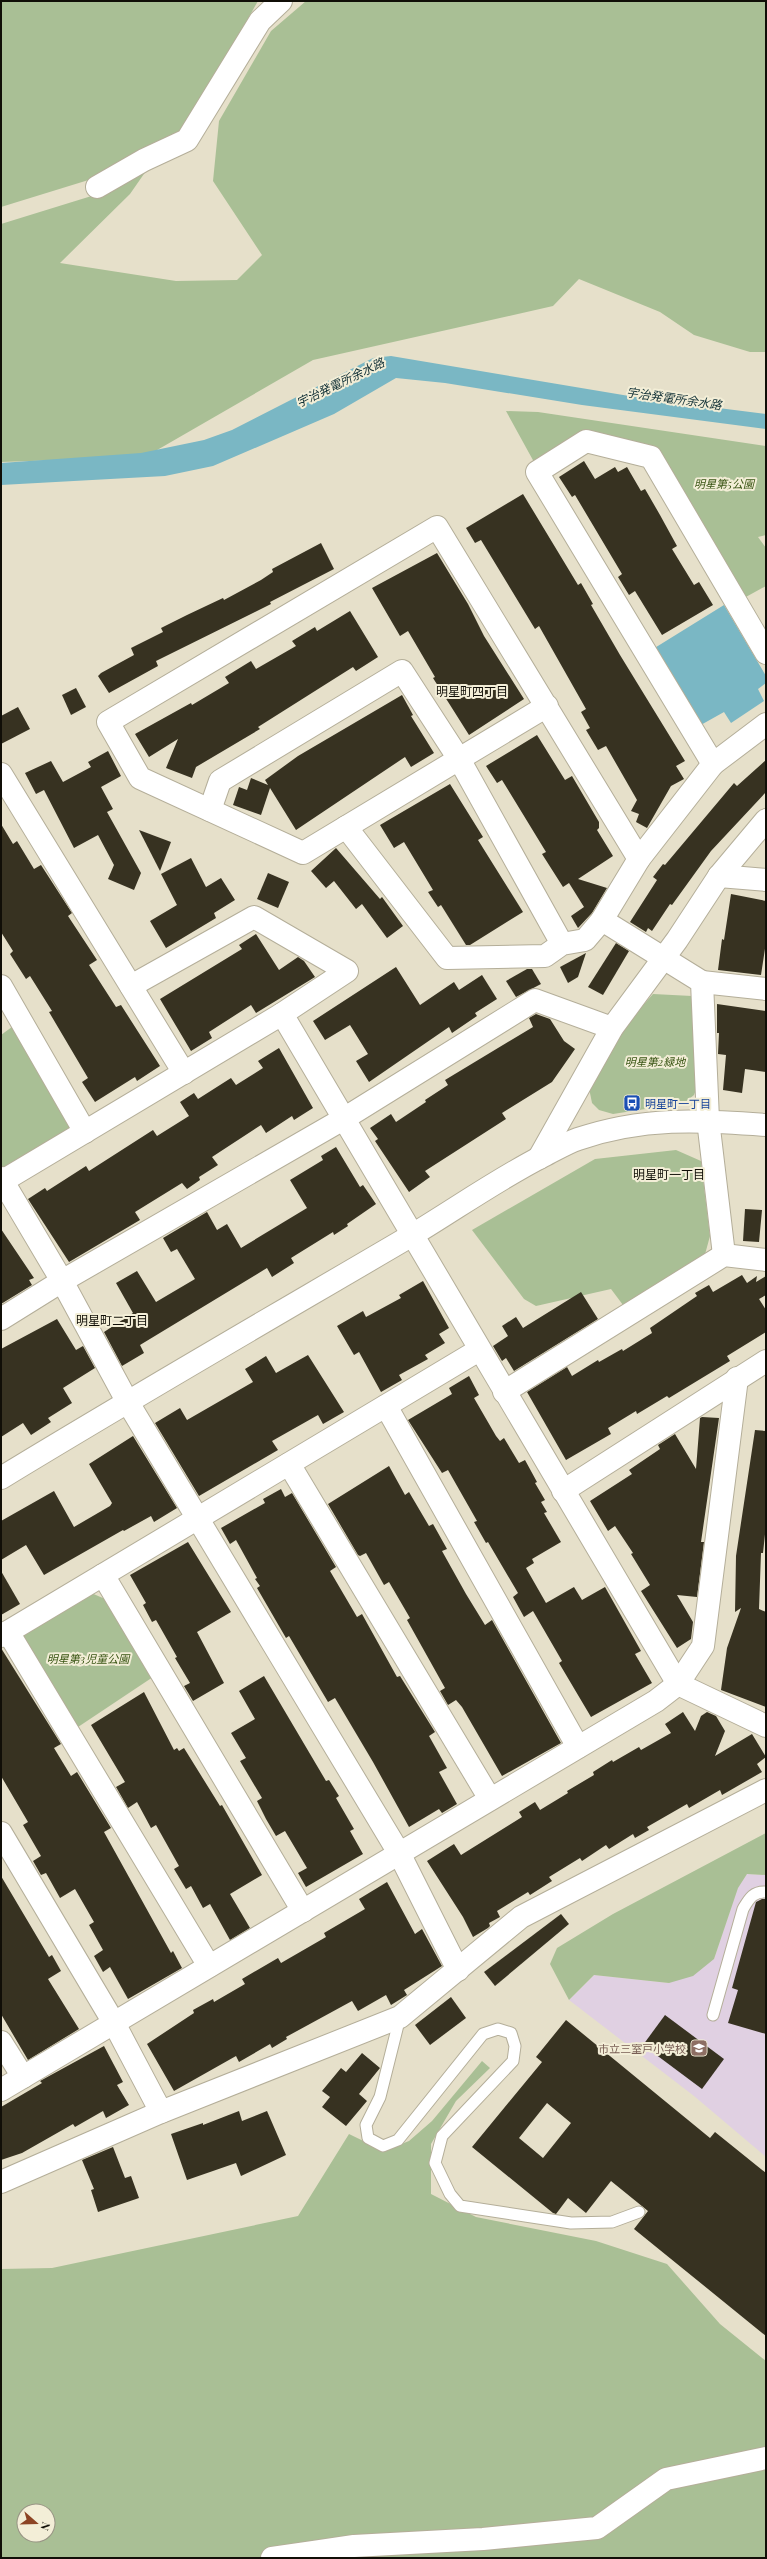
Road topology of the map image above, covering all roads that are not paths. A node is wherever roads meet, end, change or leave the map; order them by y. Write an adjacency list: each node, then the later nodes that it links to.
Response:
1 (282, 1): 2 (street)
2 (97, 187)
3 (766, 653): 7 (street)
4 (547, 706): 6 (street); 9 (street); 12 (street)
5 (766, 724): 7 (street)
6 (459, 759): 9 (street); 11 (street); 16 (street)
7 (712, 764): 12 (street)
8 (1, 774): 20 (street)
9 (210, 810): 11 (street)
10 (766, 820): 13 (street)
11 (346, 827): 16 (street)
12 (640, 858): 15 (street)
13 (719, 876): 14 (street); 17 (street)
14 (766, 880)
15 (602, 920): 16 (street); 17 (street)
16 (562, 944)
17 (663, 956): 18 (street); 23 (street)
18 (702, 982): 21 (street); 26 (street)
19 (1, 986): 28 (street)
20 (131, 986): 22 (street); 24 (street)
21 (766, 989)
22 (282, 1014): 24 (street); 25 (street)
23 (612, 1028): 25 (street); 29 (street)
24 (184, 1073): 28 (street)
25 (345, 1118): 31 (street); 34 (street)
26 (708, 1120): 27 (street); 29 (street); 32 (street)
27 (766, 1125)
28 (85, 1132): 30 (street)
29 (538, 1158): 31 (street)
30 (2, 1180): 34 (street)
31 (414, 1234): 36 (street); 40 (street)
32 (724, 1256): 33 (street); 39 (street)
33 (766, 1260)
34 (62, 1281): 35 (street); 40 (street)
35 (1, 1319)
36 (479, 1350): 39 (street); 41 (street)
37 (766, 1361): 38 (street)
38 (737, 1378): 44 (street); 48 (street)
39 (504, 1392): 44 (street)
40 (127, 1402): 43 (street); 45 (street)
41 (386, 1406): 42 (street); 50 (street)
42 (289, 1464): 45 (street); 52 (street)
43 (1, 1478)
44 (563, 1490): 48 (street)
45 (197, 1519): 46 (street); 54 (street)
46 (103, 1575): 47 (street); 56 (street)
47 (5, 1634): 57 (street)
48 (678, 1684): 49 (street); 50 (street)
49 (766, 1726)
50 (578, 1747): 52 (street)
51 (766, 1790): 58 (street)
52 (490, 1799): 54 (street)
53 (1, 1833): 61 (street)
54 (399, 1853): 56 (street); 58 (street)
55 (766, 1892): 59 (lane)
56 (303, 1911): 57 (street)
57 (209, 1966): 61 (street)
58 (458, 1970): 60 (street)
59 (713, 2015)
60 (400, 2017): 65 (street); 67 (lane)
61 (114, 2023): 63 (street); 65 (street)
62 (1, 2042): 63 (street)
63 (23, 2078): 64 (street)
64 (1, 2090)
65 (161, 2112): 66 (street)
66 (1, 2182)
67 (639, 2212)
68 (766, 2458): 69 (street)
69 (272, 2558)

